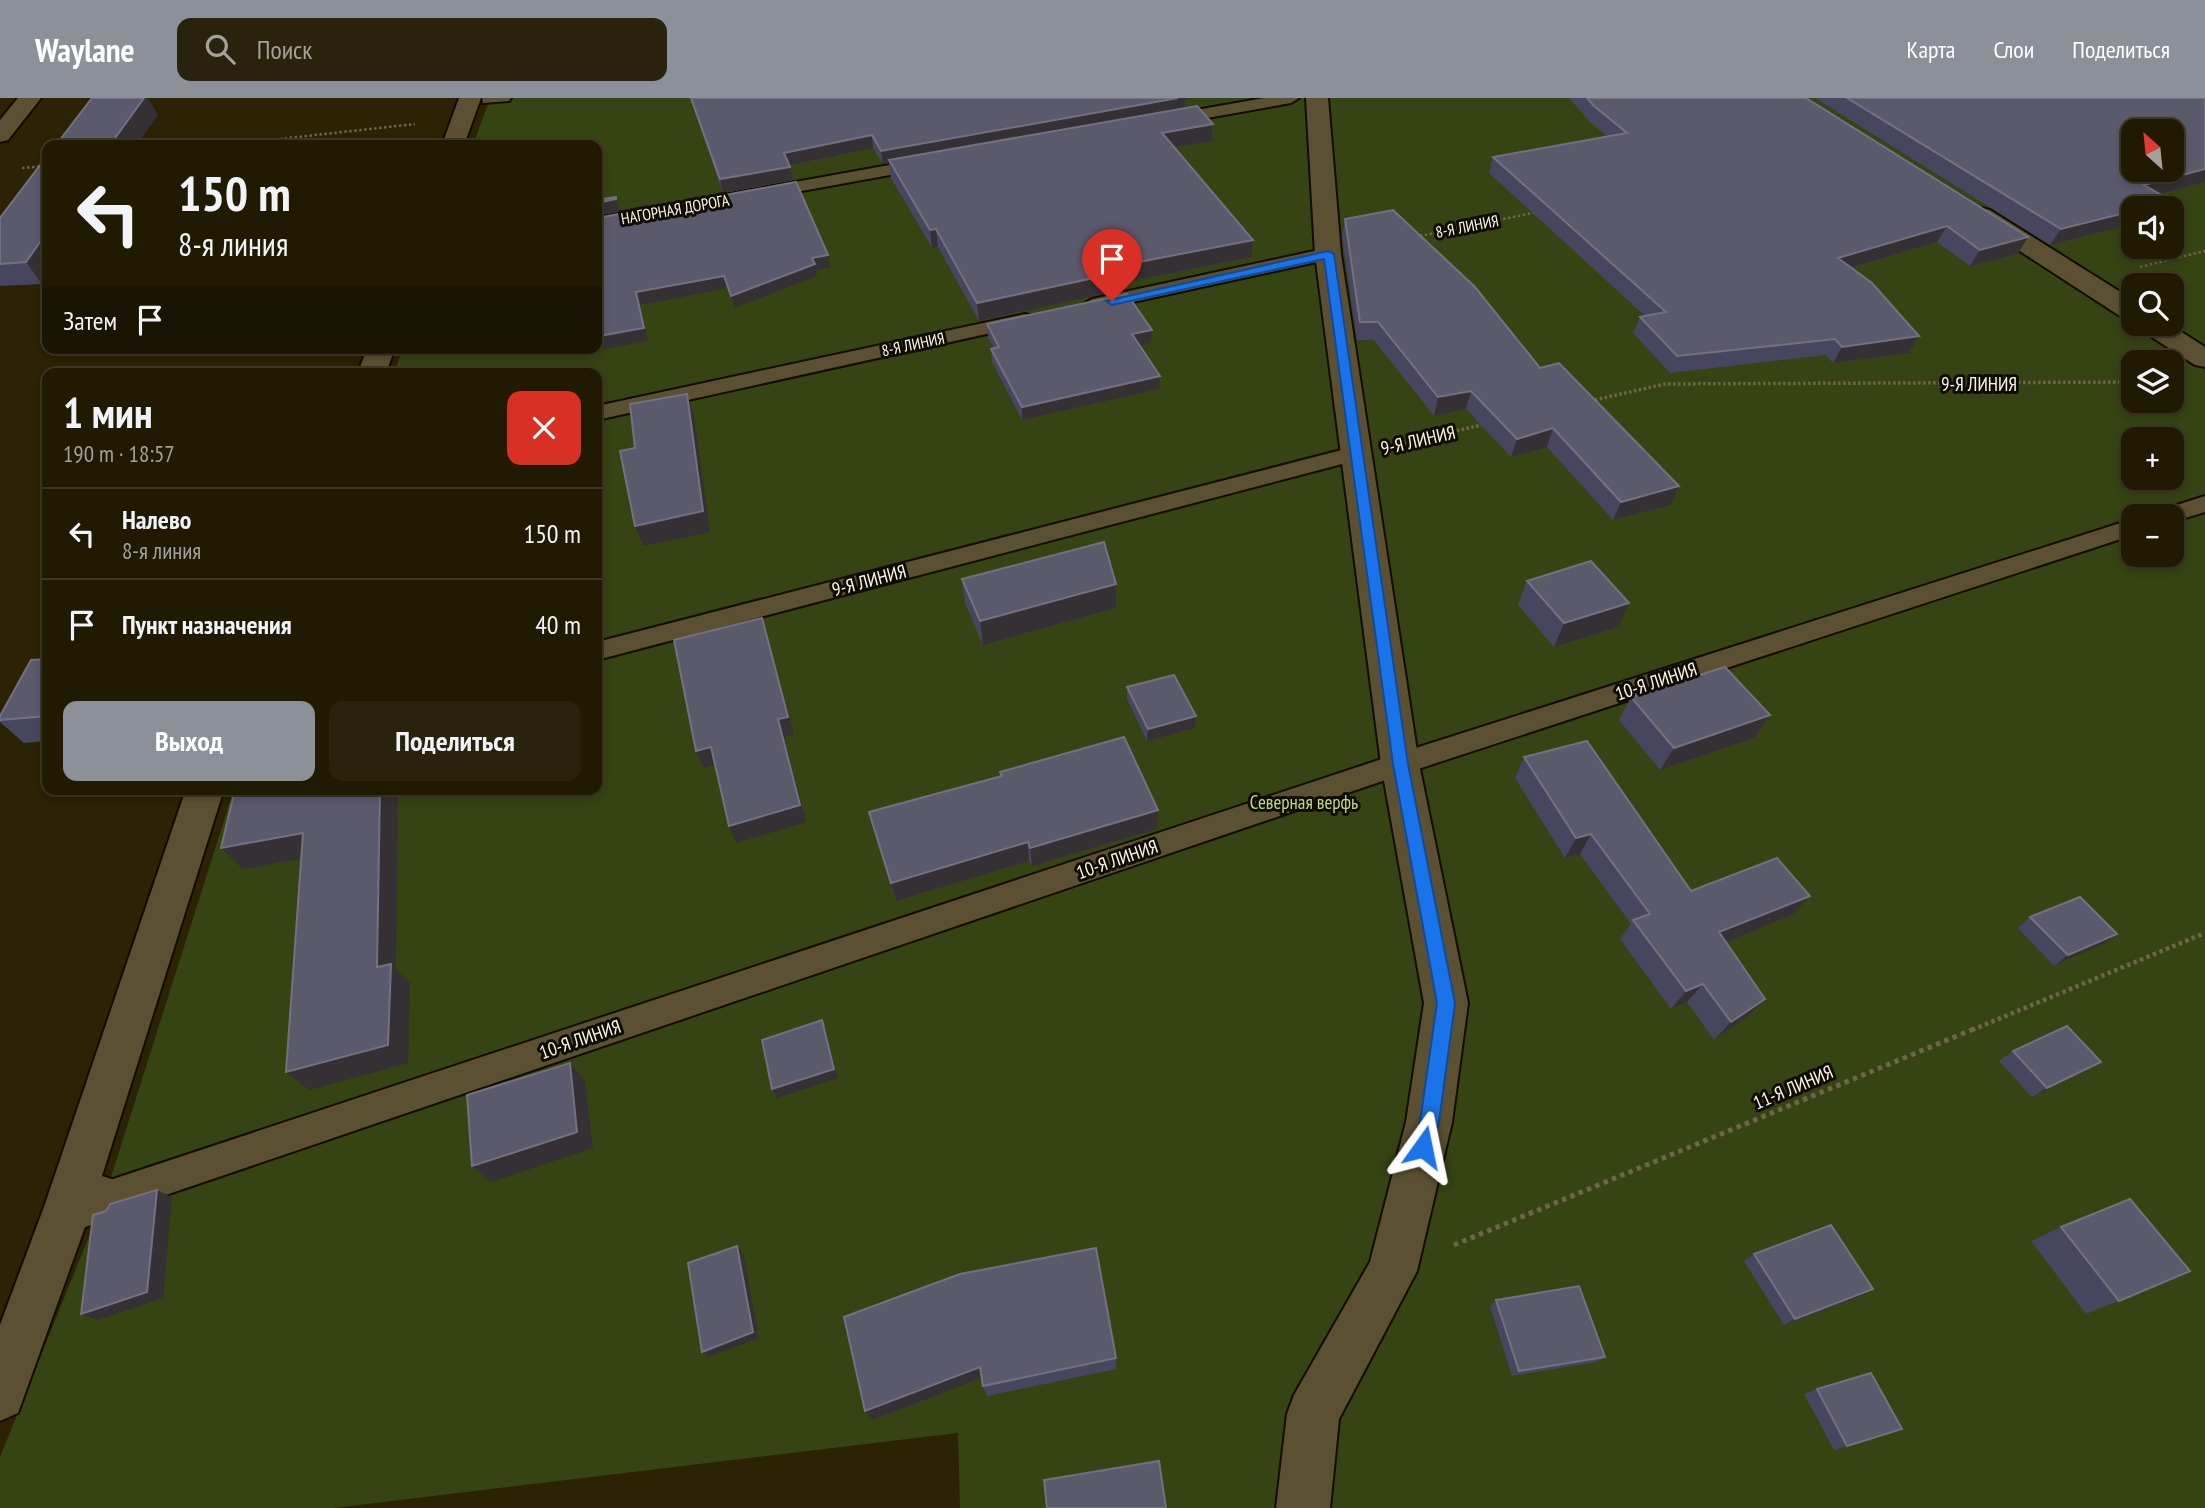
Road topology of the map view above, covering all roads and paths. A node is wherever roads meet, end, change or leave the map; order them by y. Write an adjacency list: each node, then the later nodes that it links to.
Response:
1 (30, 98): 6 (street)
2 (1291, 98): 5 (lane)
3 (1317, 98): 15 (street)
4 (478, 104): 7 (path); 8 (street)
5 (1155, 122)
6 (0, 135)
7 (256, 140)
8 (456, 140)
9 (951, 159): 12 (lane, НАГОРНАЯ ДОРОГА)
10 (1960, 202): 16 (street)
11 (1545, 211): 13 (path, 8-Я ЛИНИЯ)
12 (602, 222)
13 (1410, 238)
14 (2205, 251): 16 (path)
15 (1328, 254): 18 (lane); 26 (street)
16 (2085, 281): 17 (street)
17 (2121, 304)
18 (1071, 310)
19 (1044, 316): 24 (lane, 8-Я ЛИНИЯ)
20 (2170, 336): 21 (street)
21 (2205, 359)
22 (2121, 382): 23 (path, 9-Я ЛИНИЯ)
23 (1585, 402)
24 (602, 412)
25 (1491, 423): 26 (path, 9-Я ЛИНИЯ)
26 (1357, 453): 30 (lane, 9-Я ЛИНИЯ); 31 (street)
27 (2205, 504): 28 (lane)
28 (2184, 510)
29 (2121, 531): 31 (lane, 10-Я ЛИНИЯ)
30 (602, 650)
31 (1401, 764): 34 (lane, 10-Я ЛИНИЯ); 35 (street)
32 (203, 795): 34 (street)
33 (2205, 933): 35 (path, 11-Я ЛИНИЯ)
34 (86, 1203): 36 (street)
35 (1392, 1271): 37 (street)
36 (0, 1395)
37 (1303, 1508)

